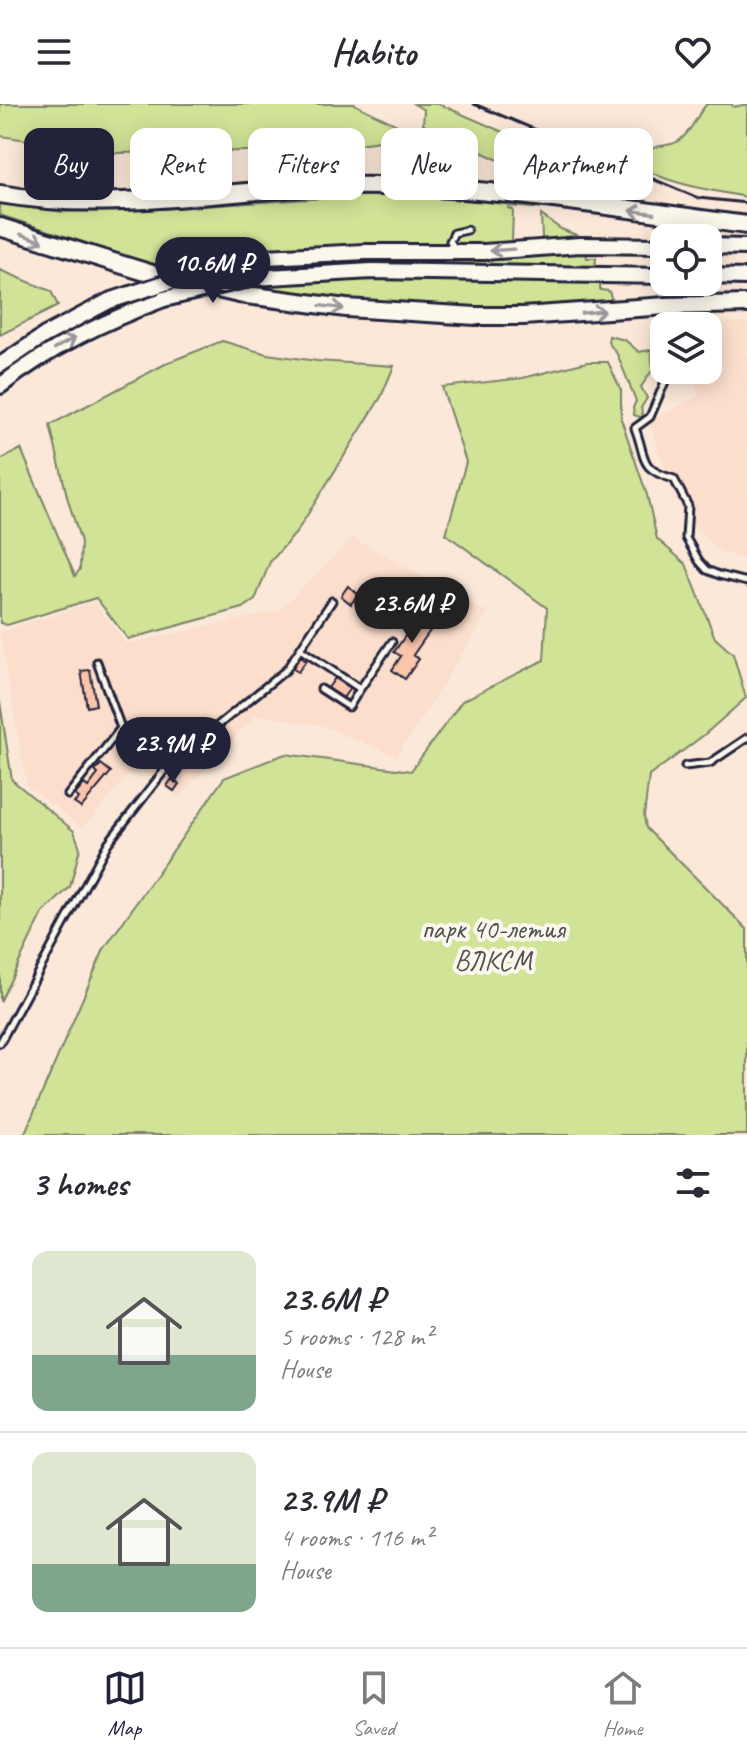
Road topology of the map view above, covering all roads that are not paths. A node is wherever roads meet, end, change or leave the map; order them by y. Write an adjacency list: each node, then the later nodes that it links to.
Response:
1 (0, 194): 2 (highway, one-way to 1)
2 (747, 225)
3 (0, 227): 12 (highway, one-way to 12)
4 (467, 230): 8 (lane)
5 (650, 246): 8 (main road, one-way to 8)
6 (722, 246): 7 (main road)
7 (747, 247)
8 (457, 251): 13 (main road, bridge)
9 (650, 276): 15 (main road, one-way to 9, bridge)
10 (722, 276): 11 (main road)
11 (747, 277)
12 (747, 304)
13 (0, 365)
14 (664, 384): 16 (lane)
15 (0, 386)
16 (747, 582)
17 (332, 601): 19 (lane)
18 (392, 642): 22 (lane)
19 (300, 649): 22 (lane); 25 (lane)
20 (97, 662): 23 (lane)
21 (321, 689): 22 (lane)
22 (360, 689)
23 (121, 728): 25 (lane); 27 (lane)
24 (747, 738): 26 (lane)
25 (168, 766): 28 (lane)
26 (685, 766)
27 (68, 795)
28 (0, 1043)

